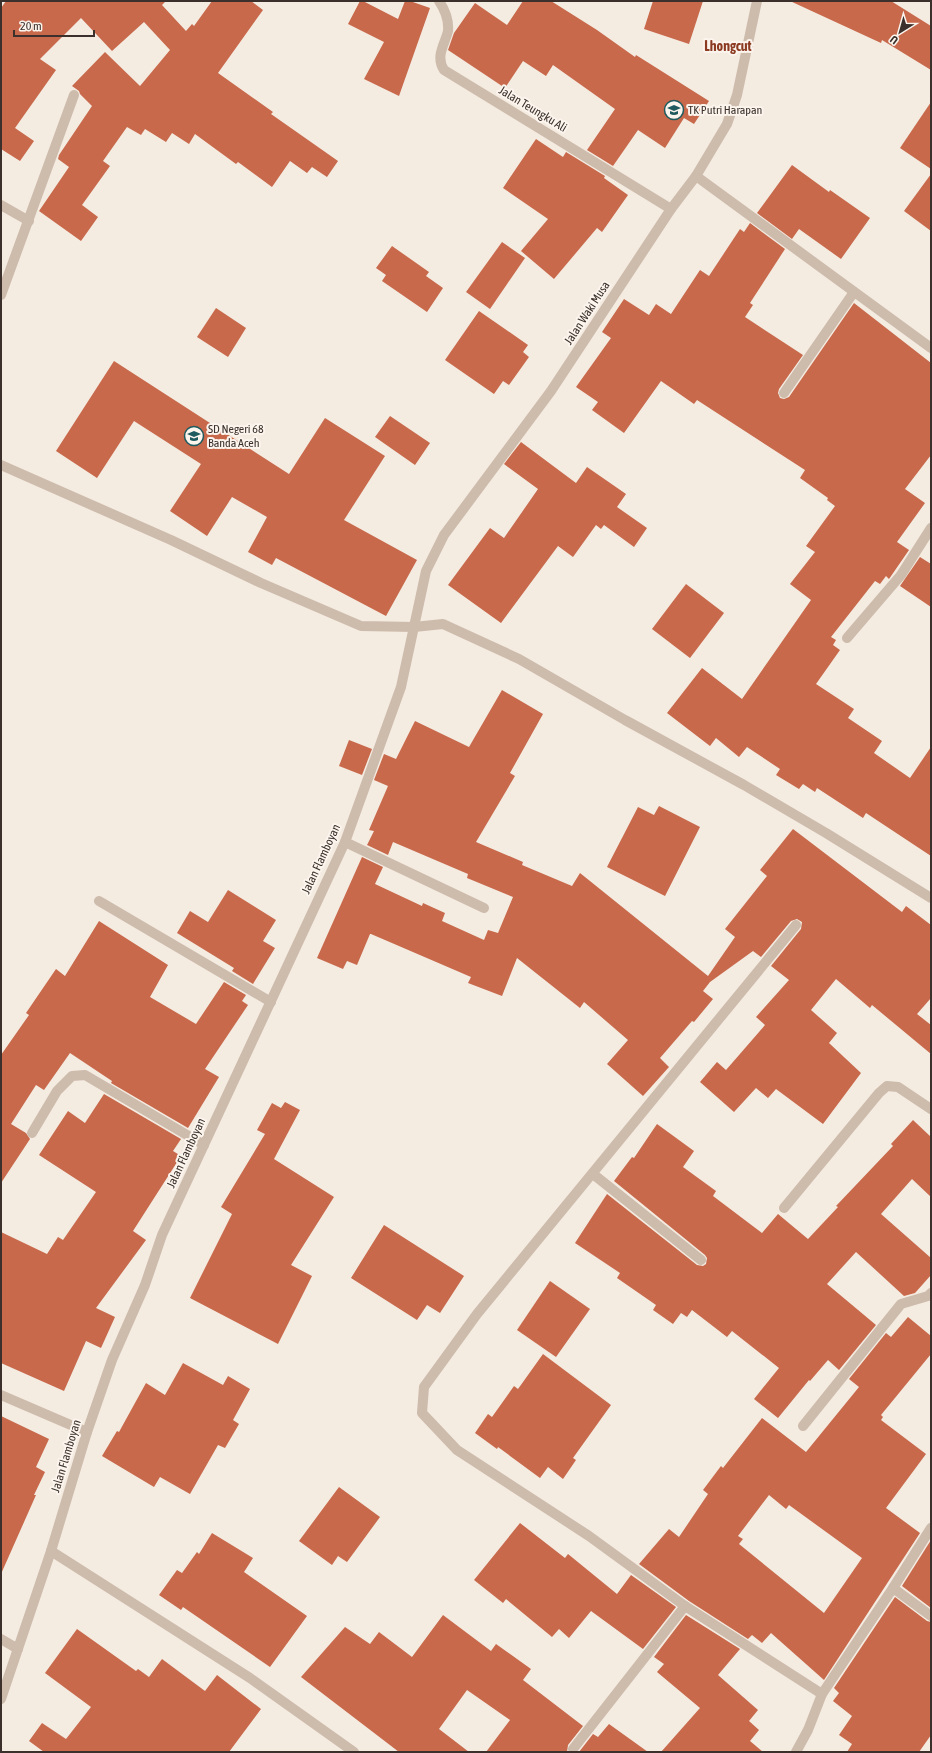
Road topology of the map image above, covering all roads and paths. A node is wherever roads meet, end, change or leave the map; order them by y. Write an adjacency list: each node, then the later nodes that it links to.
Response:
1 (439, 1): 6 (street, Jalan Teungku Ali)
2 (757, 1): 4 (street, Jalan Waki Musa)
3 (74, 94): 7 (street)
4 (696, 176): 6 (street, Jalan Waki Musa); 8 (street)
5 (1, 205): 7 (street)
6 (671, 209): 14 (street, Jalan Waki Musa)
7 (29, 221): 9 (street)
8 (854, 292): 10 (street); 11 (street)
9 (1, 295)
10 (931, 348)
11 (784, 393)
12 (1, 465): 14 (street)
13 (931, 528): 15 (street)
14 (414, 627): 16 (street, Jalan Flamboyan); 17 (street)
15 (847, 638)
16 (345, 842): 19 (street); 21 (street, Jalan Flamboyan)
17 (931, 898)
18 (99, 901): 21 (street)
19 (484, 908)
20 (796, 925): 25 (street)
21 (271, 1002): 24 (street, Jalan Flamboyan)
22 (931, 1109): 26 (street)
23 (32, 1134): 24 (street)
24 (204, 1145): 31 (street, Jalan Flamboyan)
25 (593, 1174): 27 (street); 35 (street)
26 (784, 1208)
27 (701, 1260)
28 (931, 1293): 30 (street)
29 (1, 1396): 31 (street)
30 (803, 1426)
31 (87, 1432): 33 (street, Jalan Flamboyan)
32 (931, 1528): 34 (street)
33 (50, 1551): 38 (street, Jalan Flamboyan); 43 (street)
34 (893, 1588): 36 (street); 39 (street)
35 (685, 1606): 39 (street); 41 (street)
36 (931, 1616)
37 (1, 1639): 38 (street)
38 (18, 1649): 40 (street, Jalan Flamboyan)
39 (822, 1694): 42 (street)
40 (1, 1699)
41 (573, 1749)
42 (799, 1751)
43 (354, 1752)

